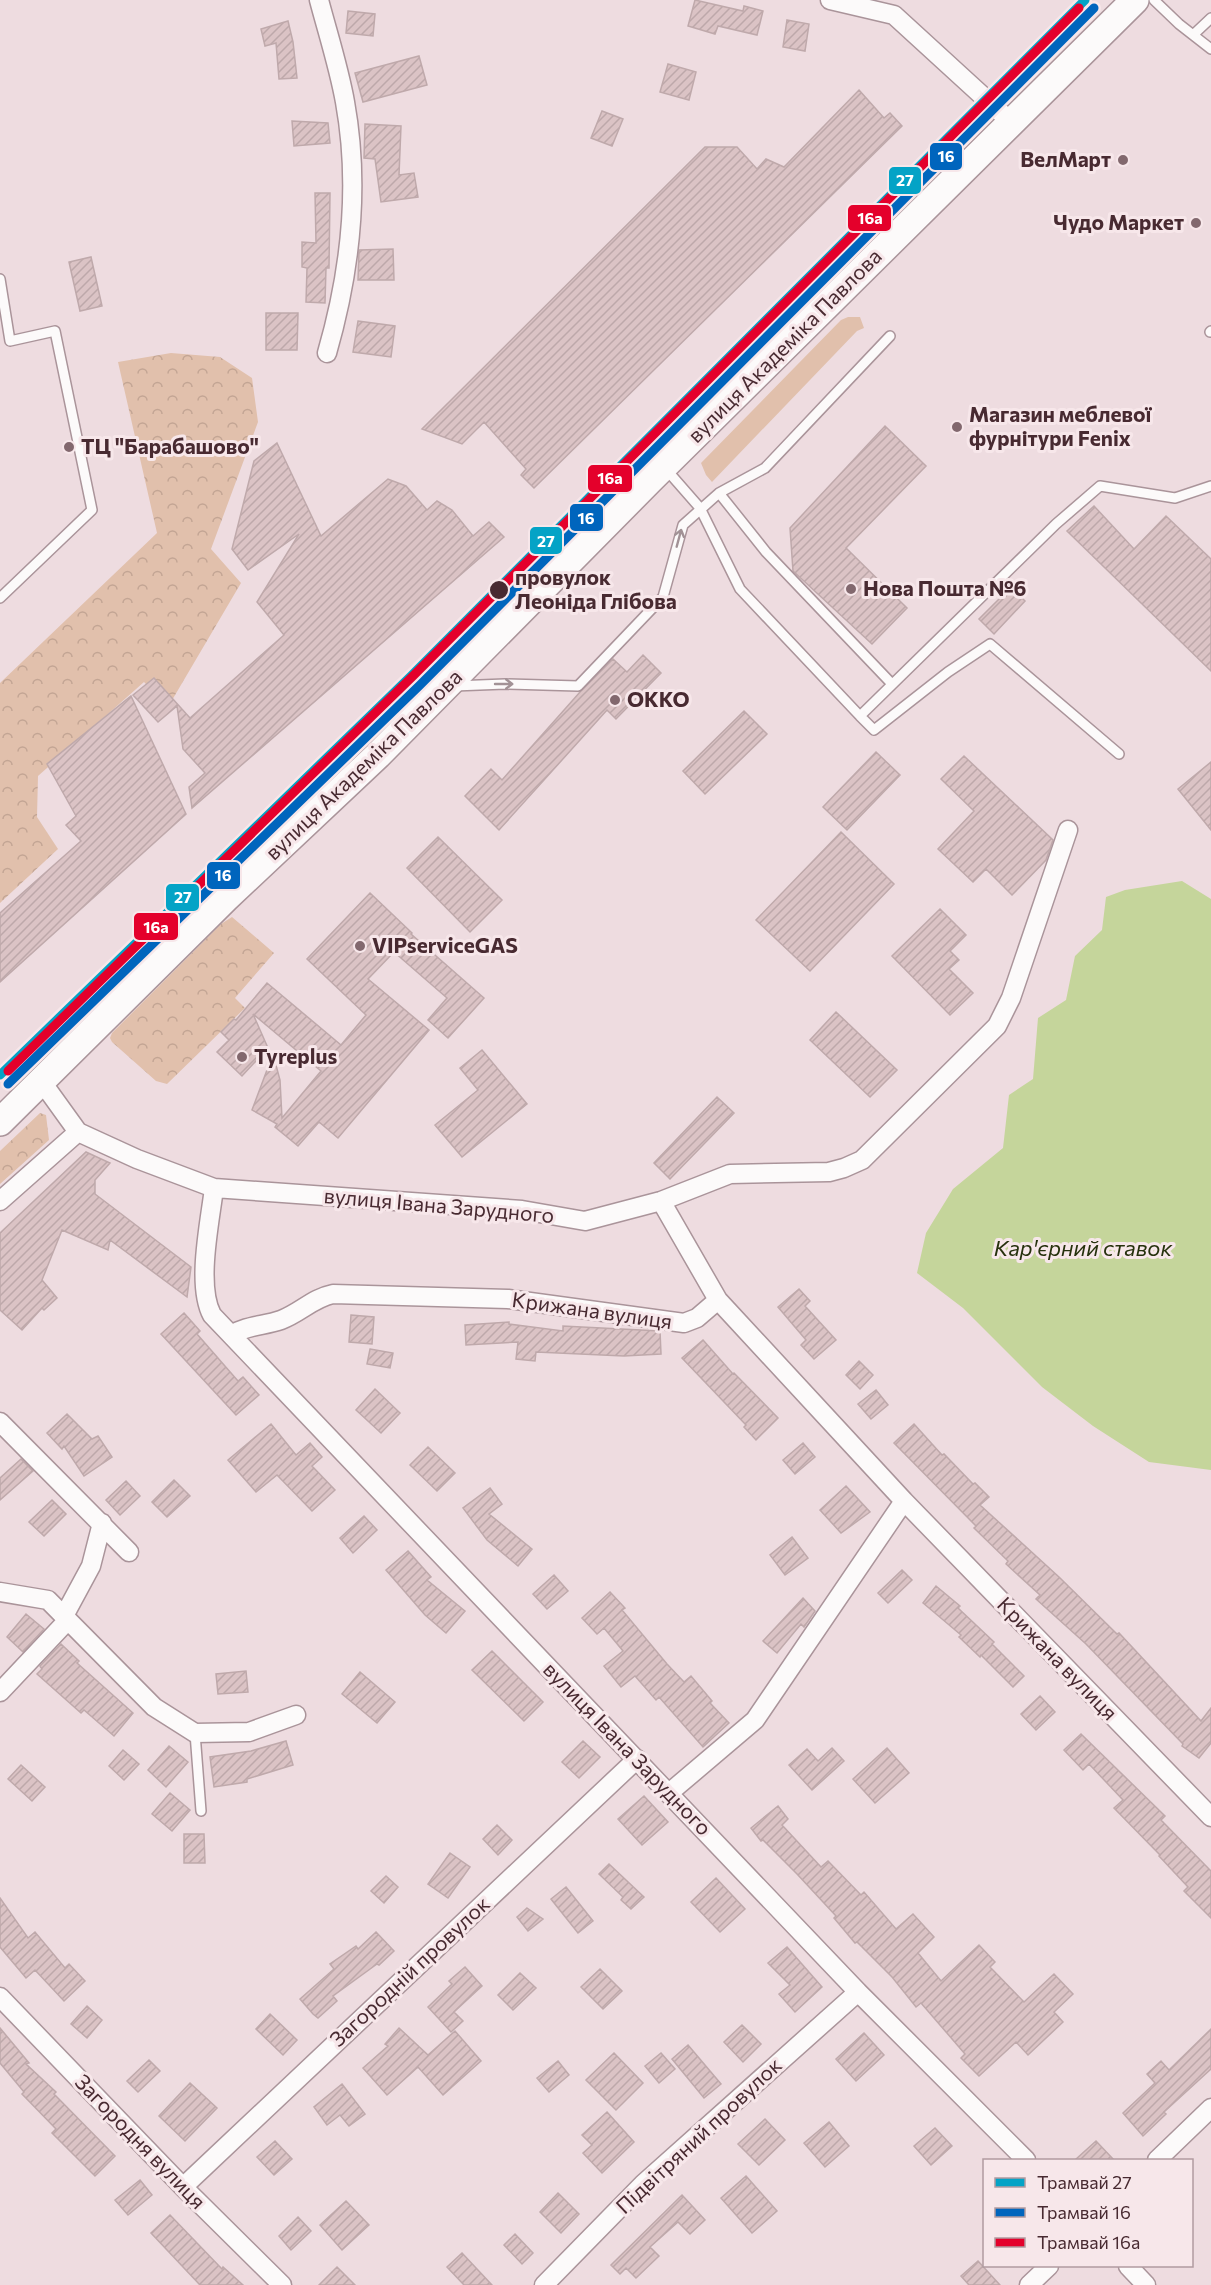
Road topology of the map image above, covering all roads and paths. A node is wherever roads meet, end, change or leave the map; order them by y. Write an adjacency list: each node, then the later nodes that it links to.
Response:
1 (319, 0): 12 (street)
2 (830, 0): 5 (street)
3 (1135, 0): 9 (main road, вулиця Академіка Павлова)
4 (1154, 0): 7 (lane)
5 (894, 7): 9 (street)
6 (1211, 18): 7 (lane)
7 (1193, 35): 8 (lane)
8 (1211, 49)
9 (1011, 122): 13 (main road, вулиця Академіка Павлова)
10 (0, 279): 17 (lane)
11 (890, 336): 15 (lane)
12 (327, 353)
13 (663, 466): 16 (lane); 19 (main road, вулиця Академіка Павлова)
14 (1211, 486): 18 (lane)
15 (719, 493): 16 (lane); 18 (lane)
16 (700, 508): 19 (lane, one-way to 16); 20 (lane)
17 (0, 598)
18 (892, 684): 20 (lane)
19 (446, 686): 23 (main road, вулиця Академіка Павлова)
20 (860, 716): 21 (lane)
21 (1119, 754)
22 (1068, 830): 28 (street, вулиця Івана Зарудного)
23 (42, 1082): 24 (main road, вулиця Академіка Павлова); 25 (street)
24 (0, 1122)
25 (78, 1132): 26 (street, вулиця Івана Зарудного); 27 (street)
26 (214, 1188): 28 (street, вулиця Івана Зарудного); 30 (street, вулиця Івана Зарудного)
27 (0, 1201)
28 (661, 1201): 29 (street)
29 (718, 1300): 30 (street, Крижана вулиця); 32 (street, Крижана вулиця)
30 (231, 1335): 40 (street, вулиця Івана Зарудного)
31 (0, 1422): 33 (street)
32 (904, 1501): 41 (street); 43 (street, Крижана вулиця)
33 (102, 1523): 34 (street); 36 (street)
34 (129, 1552)
35 (0, 1592): 36 (street)
36 (66, 1618): 37 (street); 39 (street)
37 (0, 1692)
38 (296, 1715): 39 (street)
39 (195, 1733): 42 (lane)
40 (637, 1759): 41 (street, вулиця Івана Зарудного); 49 (street, Загородній провулок)
41 (669, 1793): 44 (street, вулиця Івана Зарудного)
42 (201, 1811)
43 (1211, 1817)
44 (858, 1992): 47 (street, вулиця Івана Зарудного); 53 (street, Підвітряний провулок)
45 (0, 1997): 49 (street, Загородня вулиця)
46 (1211, 2108): 48 (street)
47 (1025, 2159)
48 (1158, 2159)
49 (183, 2187): 52 (street, Загородня вулиця)
50 (1047, 2267): 54 (street)
51 (1130, 2267): 55 (street)
52 (282, 2285)
53 (544, 2285)
54 (1029, 2285)
55 (1146, 2285)

